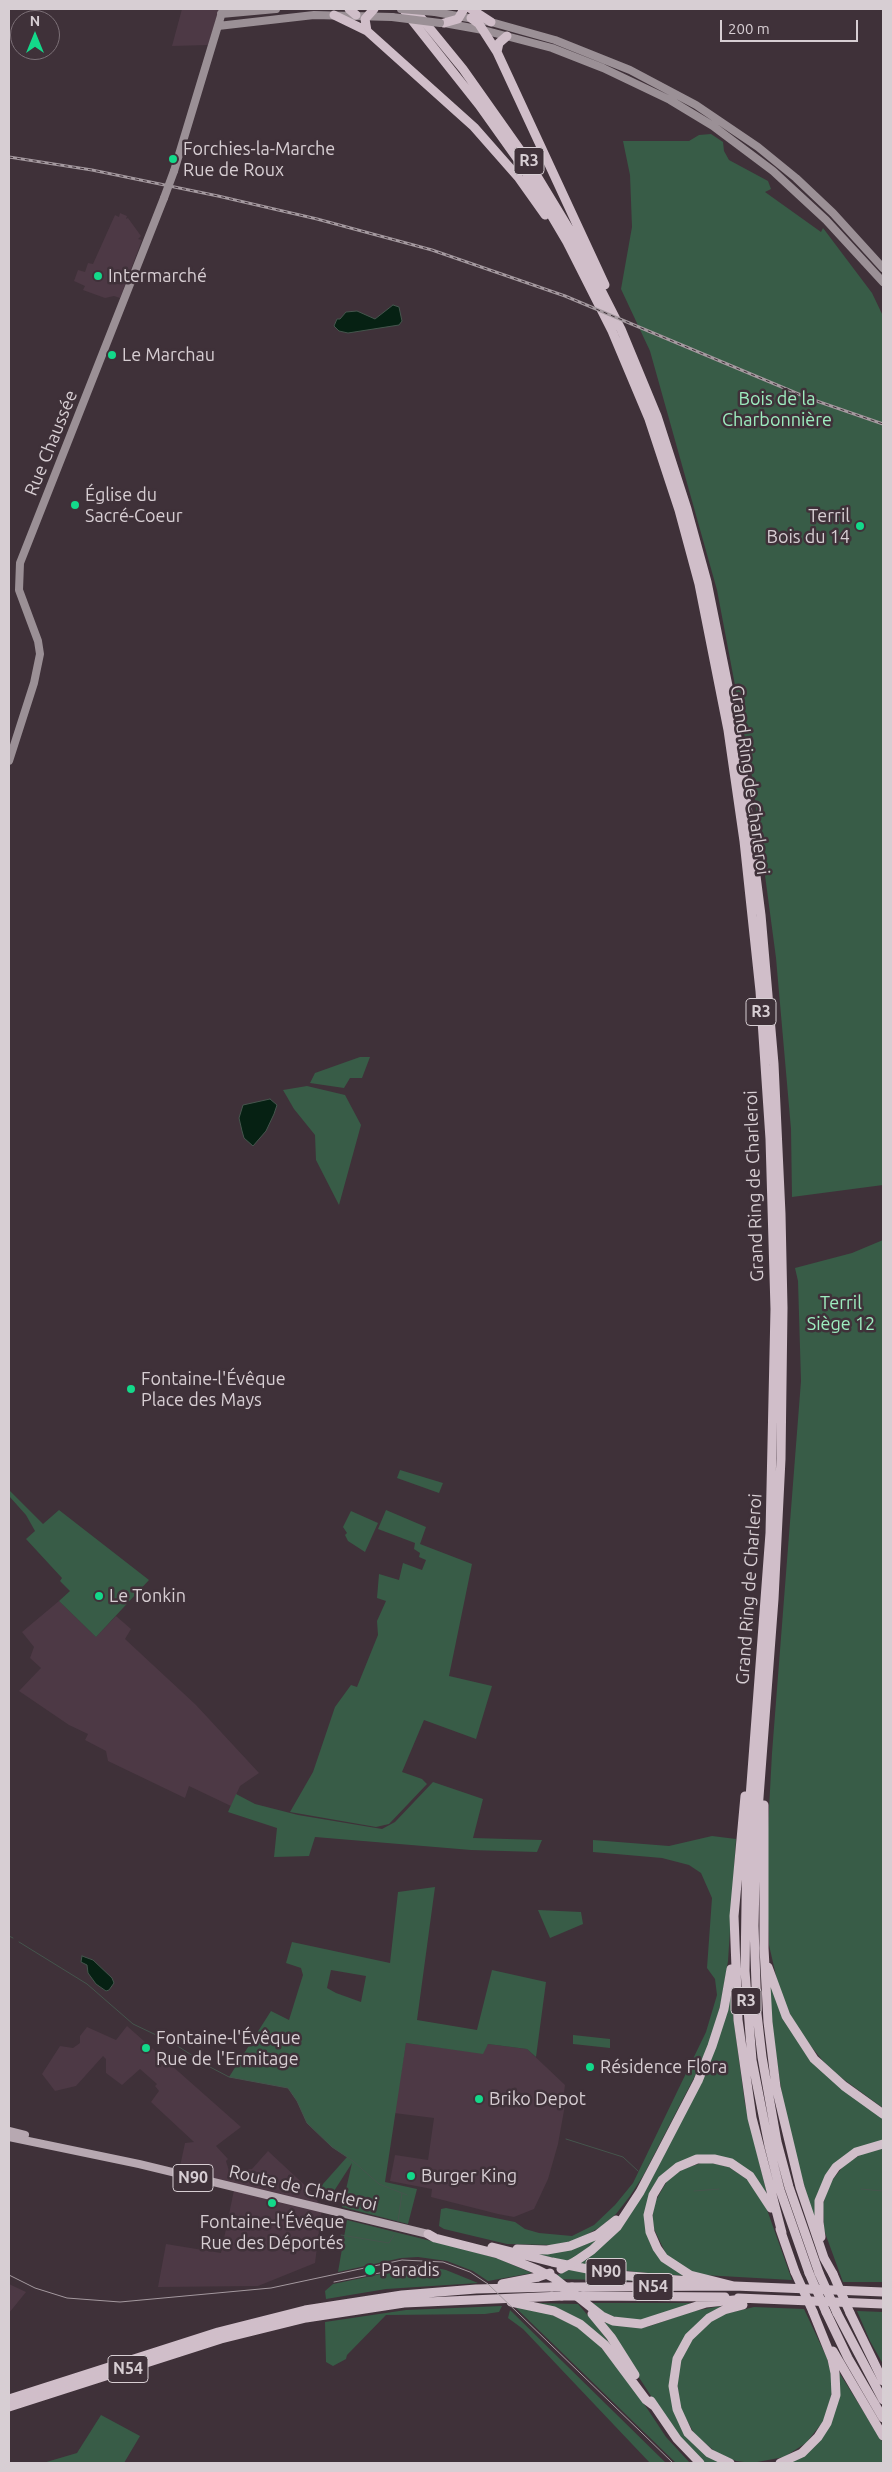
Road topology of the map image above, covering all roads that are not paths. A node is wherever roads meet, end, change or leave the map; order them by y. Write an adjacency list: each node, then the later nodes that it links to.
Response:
1 (276, 9): 5 (main road)
2 (374, 9): 10 (highway)
3 (402, 9): 7 (main road, bridge); 18 (highway, Grand Ring de Charleroi / R3)
4 (414, 9): 21 (highway, Grand Ring de Charleroi / R3)
5 (222, 12): 13 (main road)
6 (352, 12): 9 (main road); 10 (main road)
7 (462, 12): 8 (main road); 12 (highway)
8 (471, 13): 11 (highway); 15 (highway)
9 (334, 15): 13 (main road); 14 (highway)
10 (367, 15): 12 (main road, bridge); 14 (highway)
11 (491, 22): 19 (main road)
12 (442, 23): 15 (main road)
13 (218, 26): 22 (main road, Rue Chaussée, bridge)
14 (367, 30): 18 (highway)
15 (483, 30): 16 (main road); 17 (highway)
16 (507, 36): 17 (highway); 20 (main road)
17 (497, 52): 21 (highway)
18 (567, 242): 23 (highway, Grand Ring de Charleroi / R3)
19 (883, 268)
20 (883, 282)
21 (621, 329): 24 (highway, Grand Ring de Charleroi / R3)
22 (9, 761)
23 (756, 1722): 25 (highway); 56 (highway, Grand Ring de Charleroi / R3, bridge)
24 (764, 1737): 26 (highway); 53 (highway, Grand Ring de Charleroi / R3, bridge)
25 (734, 1947): 32 (highway); 33 (highway)
26 (764, 1948): 27 (highway); 36 (highway)
27 (883, 2114)
28 (9, 2131): 31 (main road, Route de Charleroi / N90)
29 (9, 2137): 31 (main road, Route de Charleroi / N90)
30 (883, 2144): 36 (highway)
31 (82, 2152): 34 (main road, Route de Charleroi / N90)
32 (629, 2209): 35 (highway); 40 (highway, bridge)
33 (782, 2233): 37 (highway); 48 (highway, bridge)
34 (428, 2234): 35 (highway, N90); 43 (highway)
35 (495, 2248): 37 (highway, N90)
36 (831, 2270): 49 (highway, bridge)
37 (718, 2283): 38 (highway, N90)
38 (734, 2286): 40 (highway, N54, bridge); 41 (highway, N90)
39 (883, 2286): 41 (highway)
40 (476, 2290): 52 (highway, N54)
41 (853, 2291): 42 (highway, N90)
42 (883, 2292)
43 (582, 2298): 44 (highway, N54, bridge); 45 (highway, N54); 45 (highway); 54 (highway)
44 (486, 2299): 54 (highway); 55 (highway, N54)
45 (743, 2299): 46 (highway)
46 (767, 2299): 47 (highway); 59 (highway)
47 (883, 2304)
48 (825, 2338): 57 (highway); 60 (highway)
49 (872, 2356): 50 (highway); 51 (highway)
50 (883, 2372)
51 (883, 2381)
52 (9, 2399)
53 (883, 2400)
54 (654, 2406): 58 (highway)
55 (9, 2407)
56 (883, 2418)
57 (883, 2436)
58 (700, 2463)
59 (730, 2463)
60 (780, 2463)

